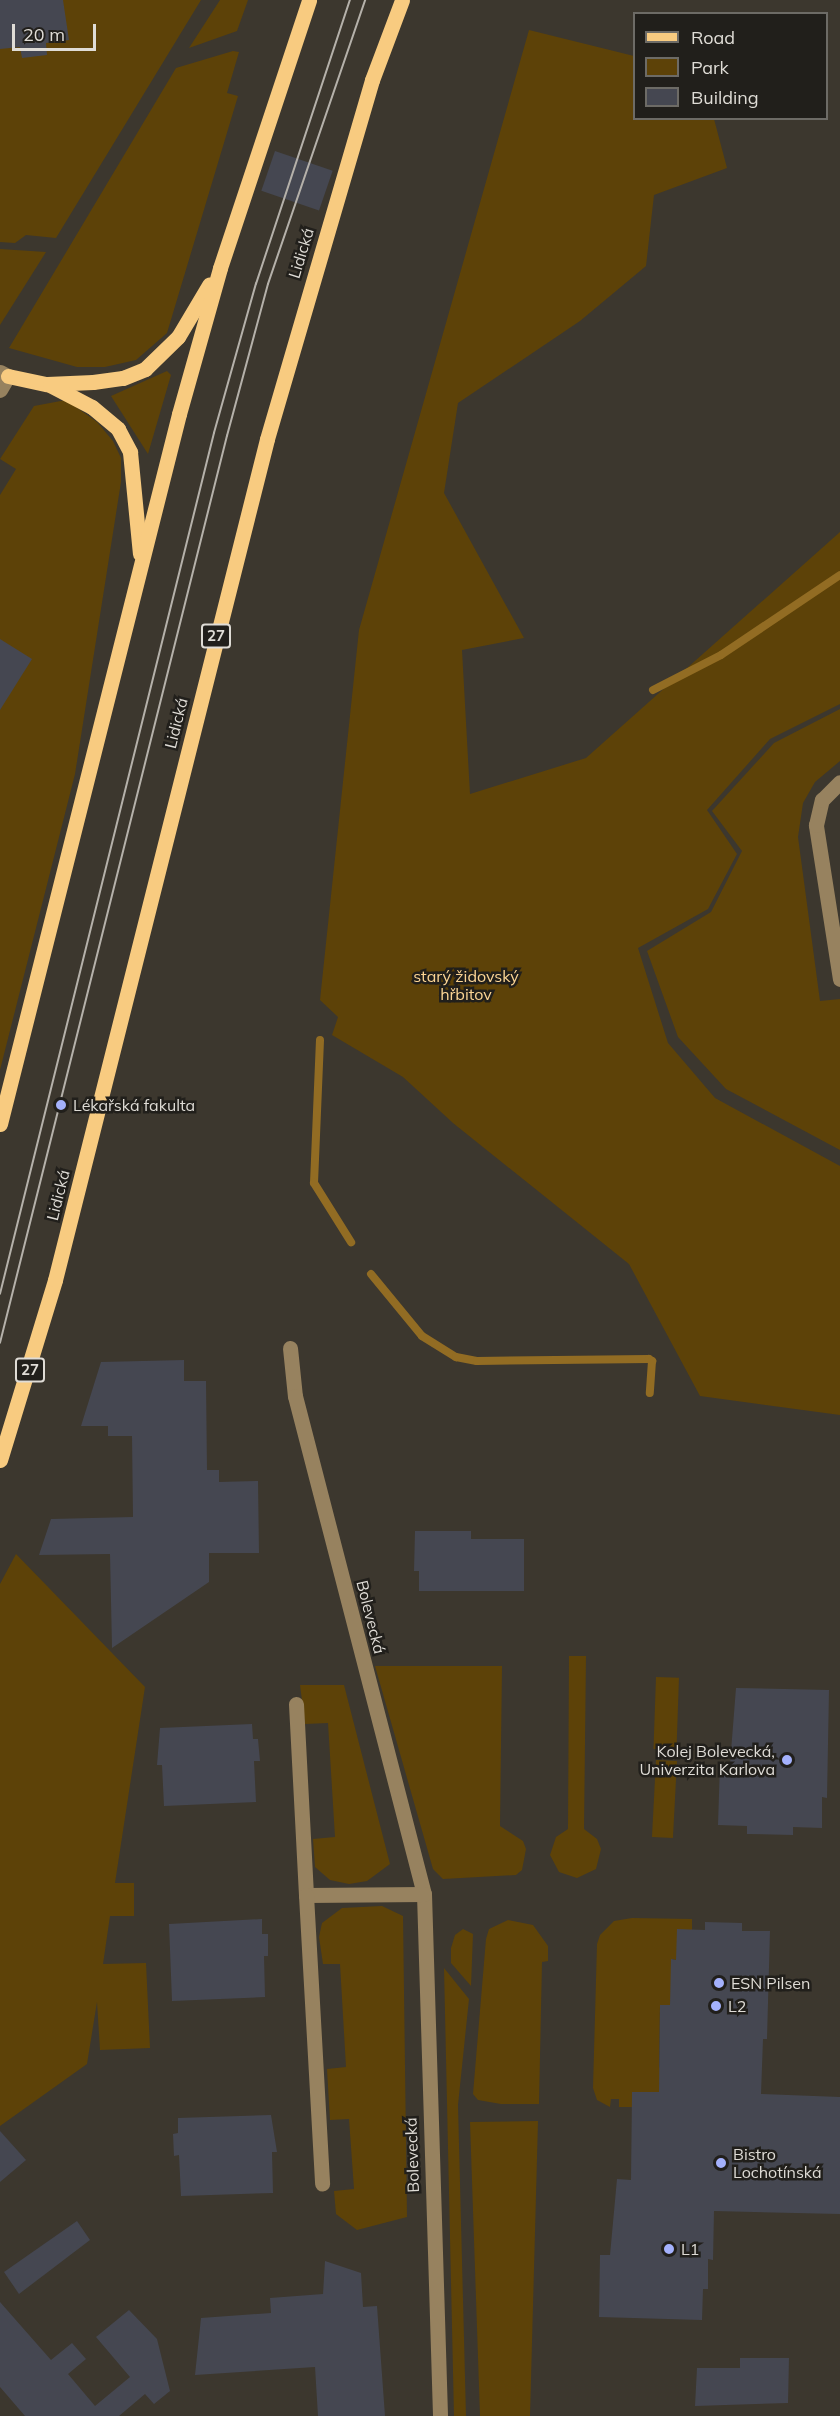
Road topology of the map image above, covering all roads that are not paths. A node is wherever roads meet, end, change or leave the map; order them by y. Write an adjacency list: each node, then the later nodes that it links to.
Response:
1 (309, 0): 3 (main road)
2 (402, 0): 12 (main road, Lidická / 27)
3 (220, 267): 5 (main road); 7 (main road)
4 (4, 374): 5 (main road); 6 (street)
5 (47, 384): 7 (main road)
6 (0, 390)
7 (141, 567): 10 (main road)
8 (840, 782): 9 (street)
9 (840, 979)
10 (0, 1124)
11 (290, 1348): 14 (street, Bolevecká)
12 (0, 1460)
13 (296, 1704): 15 (street)
14 (423, 1894): 15 (street); 17 (street, Bolevecká)
15 (306, 1895): 16 (street)
16 (322, 2184)
17 (440, 2416)

